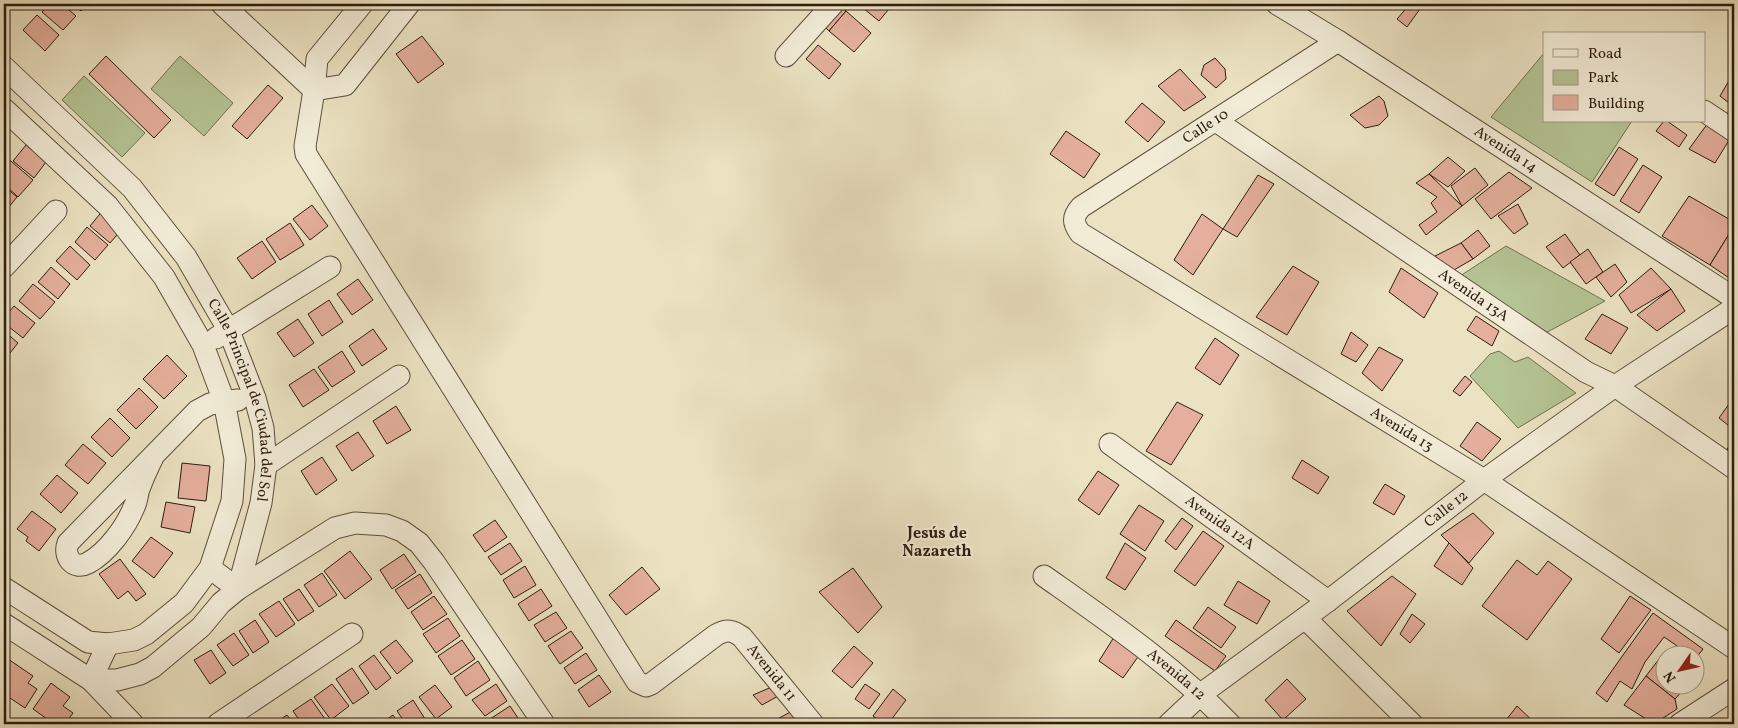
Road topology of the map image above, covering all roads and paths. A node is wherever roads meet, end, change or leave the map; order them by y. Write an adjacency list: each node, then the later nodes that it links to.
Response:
1 (222, 4): 10 (street)
2 (362, 4): 10 (street)
3 (409, 4): 10 (street)
4 (833, 4): 8 (street)
5 (1277, 4): 6 (street, Avenida 14)
6 (1302, 10): 7 (street, Avenida 14)
7 (1338, 41): 13 (street, Calle 10); 21 (street, Avenida 14)
8 (786, 56)
9 (4, 67): 17 (street, Calle Principal de Ciudad del Sol)
10 (314, 90): 52 (street, Avenida 11)
11 (4, 108): 20 (street, Calle Principal de Ciudad del Sol)
12 (1706, 112): 14 (street)
13 (1216, 120): 16 (street, Calle 10); 26 (street, Avenida 13A)
14 (1734, 131)
15 (56, 211): 19 (street)
16 (1075, 214): 33 (street, Avenida 13)
17 (186, 257): 20 (street); 23 (street, Calle Principal de Ciudad del Sol)
18 (330, 266): 23 (street)
19 (4, 268)
20 (164, 277): 24 (street, Calle Principal de Ciudad del Sol)
21 (1734, 298)
22 (1734, 308): 26 (street, Calle 12)
23 (229, 330): 24 (street); 27 (street, Calle Principal de Ciudad del Sol)
24 (203, 346): 28 (street, Calle Principal de Ciudad del Sol)
25 (399, 376): 31 (street)
26 (1615, 386): 32 (street, Avenida 13A); 33 (street, Calle 12)
27 (255, 398): 28 (street); 31 (street, Calle Principal de Ciudad del Sol)
28 (224, 402): 30 (street); 36 (street, Calle Principal de Ciudad del Sol)
29 (1110, 444): 40 (street, Avenida 12A)
30 (153, 457): 34 (street); 35 (street)
31 (266, 464): 39 (street, Calle Principal de Ciudad del Sol)
32 (1734, 468)
33 (1484, 480): 40 (street, Calle 12); 45 (street, Avenida 13)
34 (100, 511): 35 (street); 35 (street)
35 (104, 550)
36 (210, 568): 39 (street); 44 (street, Calle Principal de Ciudad del Sol)
37 (1044, 576): 48 (street, Avenida 12)
38 (4, 588): 44 (street, Calle Principal de Ciudad del Sol)
39 (238, 589): 46 (street); 51 (street)
40 (1328, 601): 41 (street, Calle 12)
41 (1305, 618): 48 (street, Calle 12); 55 (street)
42 (4, 624): 46 (street)
43 (352, 634): 50 (street)
44 (108, 644): 46 (street)
45 (1734, 648)
46 (91, 680): 49 (street)
47 (1734, 689): 56 (street)
48 (1201, 694): 53 (street, Calle 12); 54 (street, Avenida 12)
49 (133, 724)
50 (218, 724)
51 (544, 724)
52 (813, 724)
53 (1169, 724)
54 (1230, 724)
55 (1412, 724)
56 (1680, 724)

